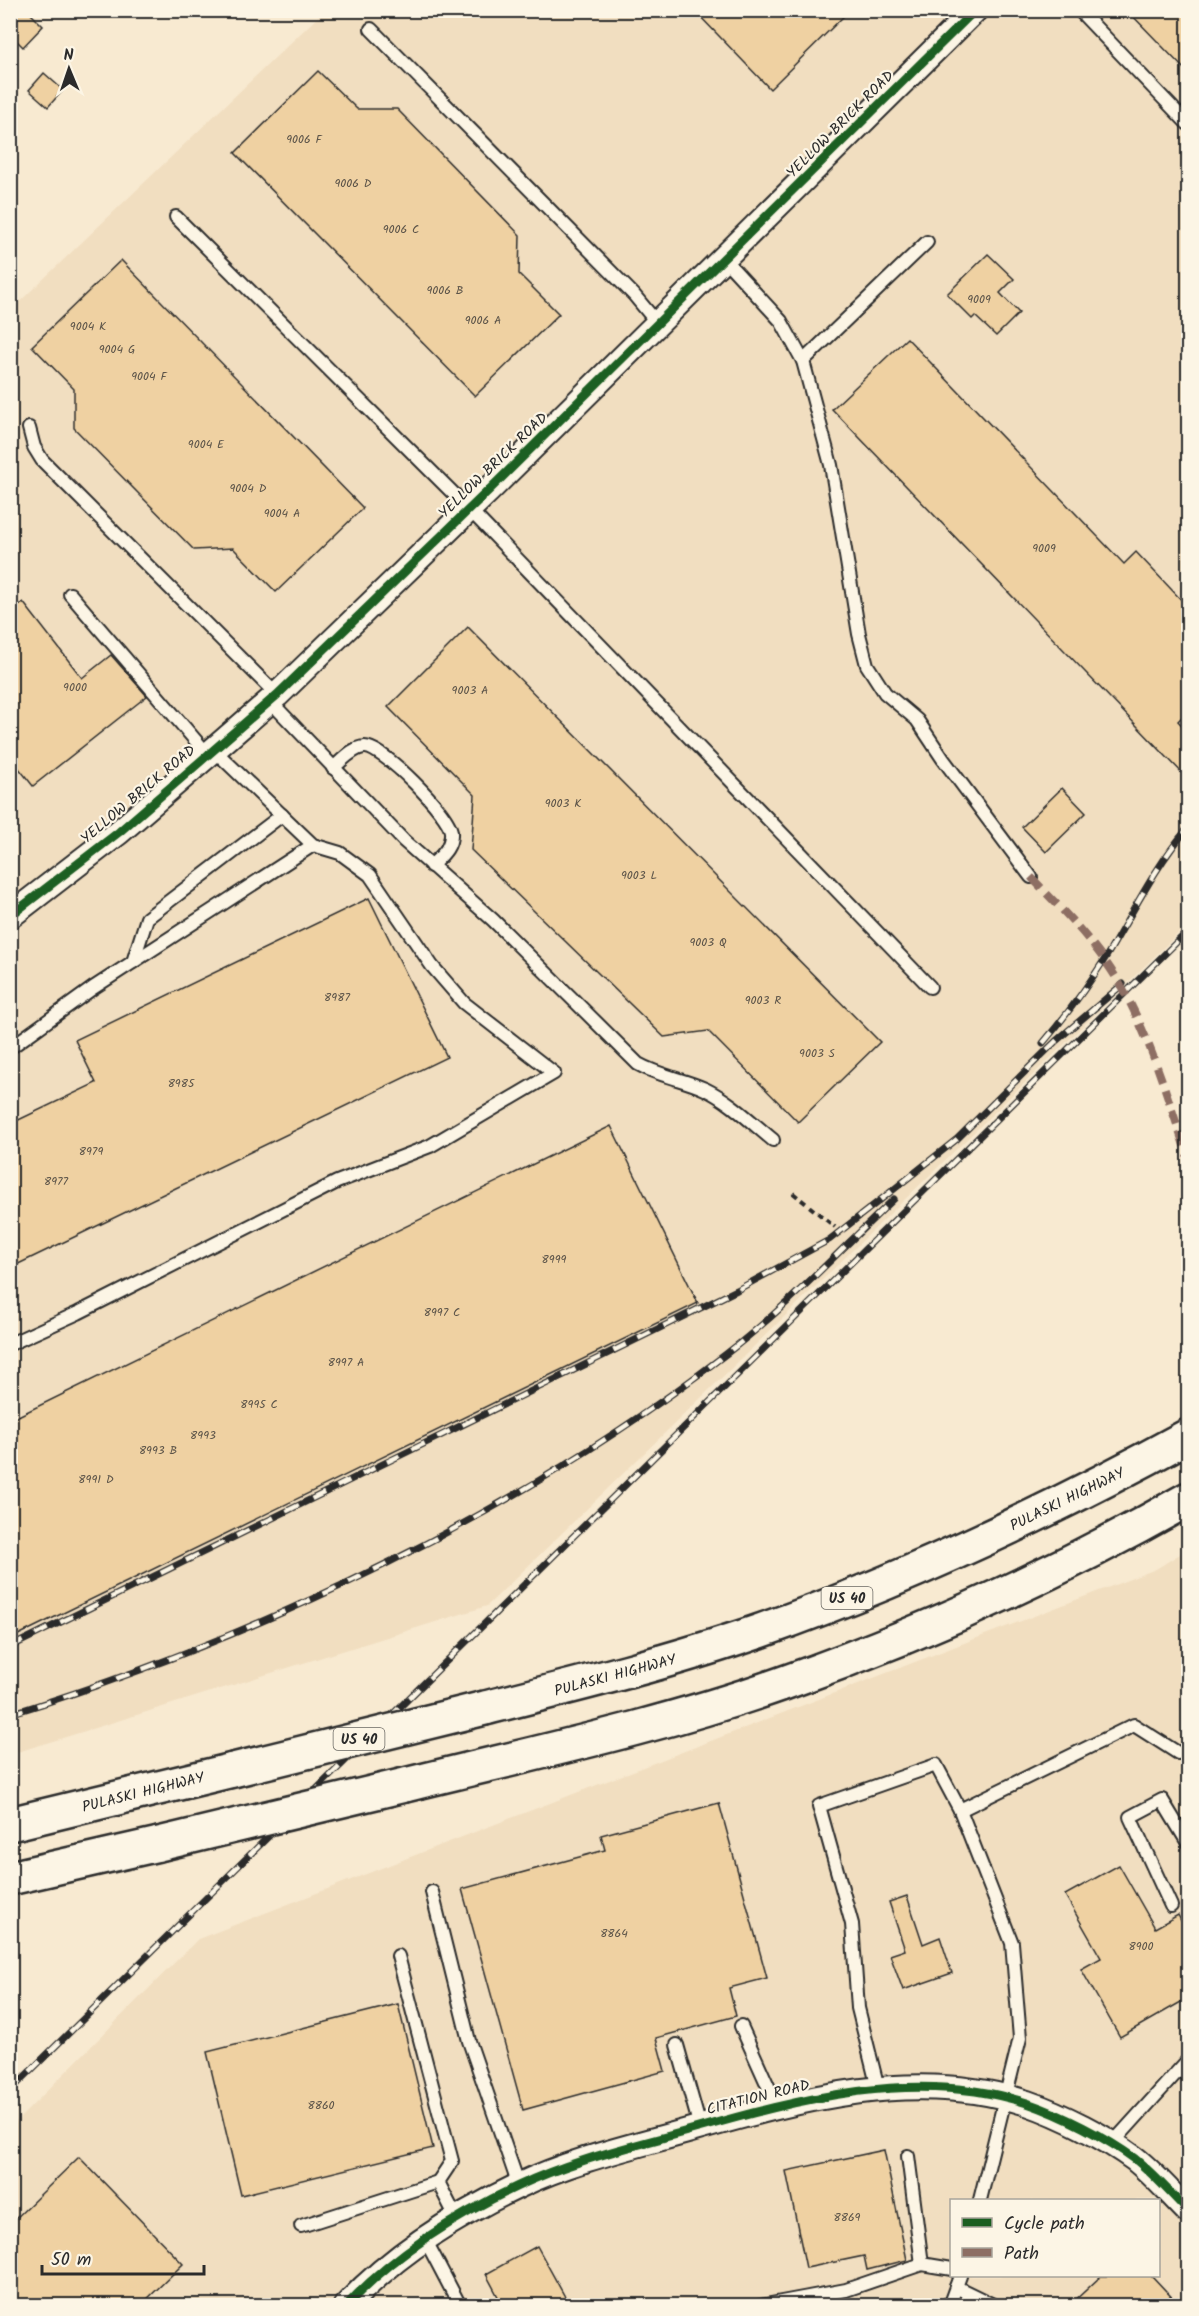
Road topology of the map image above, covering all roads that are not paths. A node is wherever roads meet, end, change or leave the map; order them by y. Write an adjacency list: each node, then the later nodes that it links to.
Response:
1 (975, 10): 7 (street, YELLOW BRICK ROAD)
2 (1079, 10): 4 (lane)
3 (371, 29): 8 (lane)
4 (1188, 124)
5 (176, 217): 11 (lane)
6 (927, 242): 9 (lane)
7 (724, 259): 8 (street, YELLOW BRICK ROAD); 9 (lane)
8 (658, 324): 11 (street, YELLOW BRICK ROAD)
9 (803, 361): 19 (lane)
10 (28, 428): 13 (lane)
11 (469, 509): 13 (street, YELLOW BRICK ROAD); 22 (lane)
12 (70, 594): 14 (lane)
13 (274, 698): 14 (street, YELLOW BRICK ROAD); 15 (lane)
14 (211, 753): 16 (lane); 20 (street, YELLOW BRICK ROAD)
15 (333, 768): 18 (lane); 18 (lane)
16 (282, 815): 17 (lane); 21 (lane)
17 (313, 845): 21 (lane); 25 (lane)
18 (431, 866): 24 (lane)
19 (1031, 877)
20 (10, 916)
21 (133, 962): 23 (lane)
22 (930, 987)
23 (10, 1048)
24 (773, 1140)
25 (10, 1344)
26 (1188, 1436): 30 (highway, PULASKI HIGHWAY / US 40, bridge)
27 (1188, 1499): 32 (highway, bridge)
28 (1178, 1753): 29 (lane)
29 (960, 1810): 39 (lane); 40 (lane)
30 (10, 1824)
31 (1188, 1844): 34 (lane)
32 (10, 1878)
33 (432, 1892): 46 (lane)
34 (1171, 1906)
35 (398, 1956): 45 (lane)
36 (741, 2026): 41 (lane)
37 (677, 2045): 42 (lane)
38 (1188, 2060): 43 (lane)
39 (878, 2088): 40 (street, CITATION ROAD); 41 (street, CITATION ROAD)
40 (1006, 2098): 43 (street, CITATION ROAD); 47 (lane)
41 (777, 2106): 42 (street, CITATION ROAD)
42 (700, 2127): 46 (street, CITATION ROAD)
43 (1111, 2145): 48 (street, CITATION ROAD)
44 (908, 2156): 52 (lane)
45 (438, 2182): 49 (lane); 50 (lane)
46 (519, 2186): 49 (street, CITATION ROAD)
47 (980, 2199)
48 (1188, 2211)
49 (457, 2219): 51 (street, CITATION ROAD)
50 (301, 2226)
51 (425, 2239): 55 (lane); 56 (street, CITATION ROAD)
52 (922, 2264): 53 (lane); 57 (lane)
53 (950, 2268)
54 (958, 2281): 58 (lane); 59 (lane)
55 (457, 2304)
56 (346, 2306)
57 (760, 2306)
58 (948, 2306)
59 (995, 2306)

